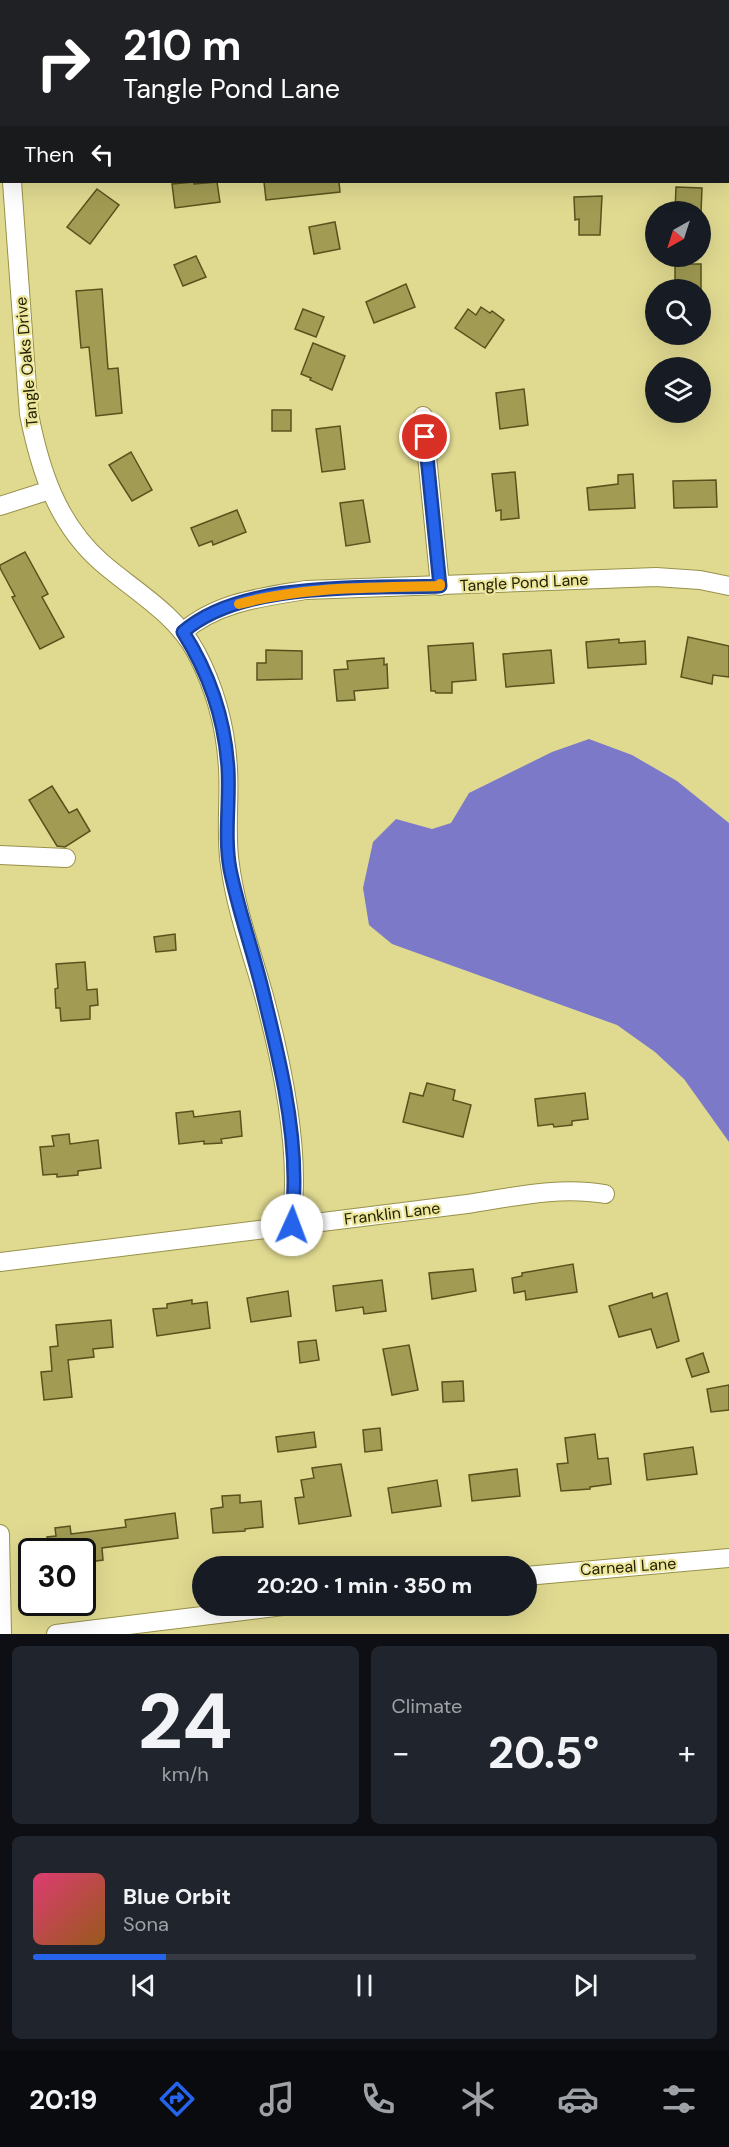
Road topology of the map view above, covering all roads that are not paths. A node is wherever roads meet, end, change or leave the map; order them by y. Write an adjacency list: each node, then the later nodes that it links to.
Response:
1 (12, 183): 3 (street, Tangle Oaks Drive)
2 (423, 416): 5 (street)
3 (50, 490): 4 (street); 7 (street, Tangle Oaks Drive)
4 (0, 506)
5 (440, 586): 6 (street, Tangle Pond Lane); 7 (street, Tangle Pond Lane)
6 (729, 586)
7 (183, 632): 11 (street, Tangle Oaks Drive)
8 (0, 855): 9 (street)
9 (66, 858)
10 (606, 1194): 11 (street, Franklin Lane)
11 (292, 1225): 12 (street, Franklin Lane)
12 (0, 1262)
13 (0, 1534): 17 (street)
14 (729, 1558): 15 (street, Carneal Lane)
15 (537, 1575)
16 (202, 1616): 18 (street)
17 (3, 1634)
18 (56, 1634)

